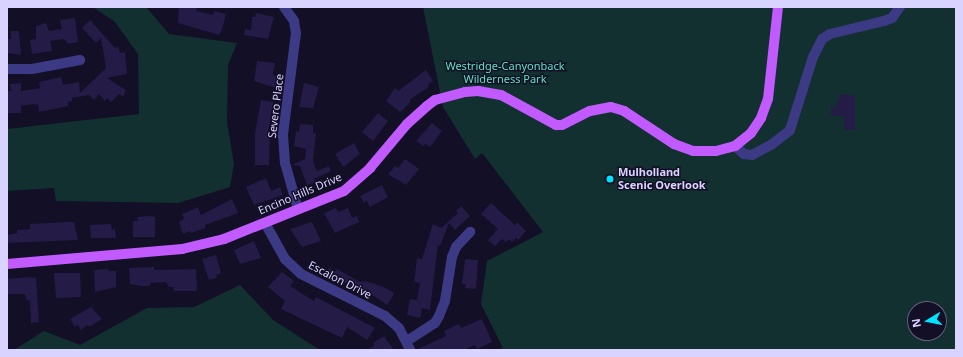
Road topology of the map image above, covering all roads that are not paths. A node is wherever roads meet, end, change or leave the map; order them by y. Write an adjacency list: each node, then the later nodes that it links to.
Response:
1 (284, 7): 7 (street, Severo Place)
2 (778, 7): 6 (main road)
3 (900, 7): 6 (street)
4 (80, 60): 5 (street)
5 (7, 69)
6 (734, 146): 7 (main road, Encino Hills Drive)
7 (298, 209): 8 (main road, Encino Hills Drive)
8 (265, 223): 10 (main road, Encino Hills Drive); 11 (street, Escalon Drive)
9 (470, 232): 11 (street)
10 (7, 264)
11 (408, 346)

